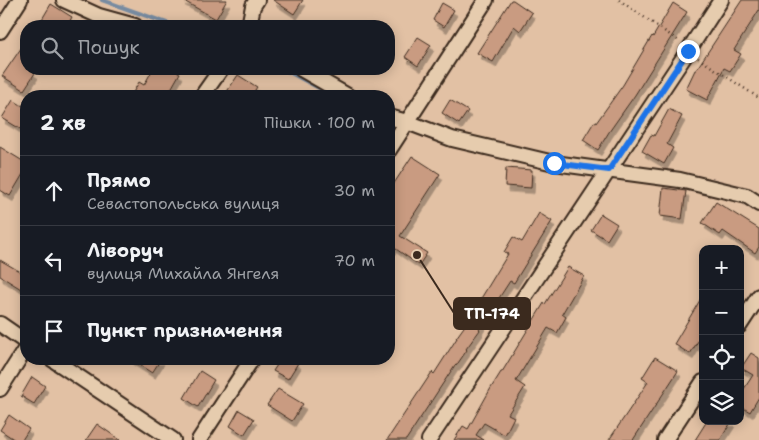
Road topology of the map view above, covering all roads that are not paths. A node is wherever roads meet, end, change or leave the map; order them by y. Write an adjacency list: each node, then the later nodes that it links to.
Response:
1 (20, 0): 8 (street)
2 (64, 0): 6 (street)
3 (257, 0): 7 (street)
4 (486, 0): 14 (street)
5 (721, 0): 16 (street)
6 (113, 20)
7 (251, 20)
8 (0, 31)
9 (217, 75): 11 (street)
10 (311, 75): 12 (street)
11 (206, 90)
12 (338, 90)
13 (395, 119): 14 (street)
14 (408, 122): 15 (street); 16 (street)
15 (395, 141)
16 (609, 170): 17 (street); 29 (street)
17 (759, 204)
18 (759, 296): 19 (street)
19 (744, 319)
20 (0, 324): 21 (street)
21 (20, 338)
22 (20, 357): 26 (street)
23 (61, 365): 27 (street)
24 (248, 365): 28 (street)
25 (699, 388): 30 (street)
26 (0, 389)
27 (173, 440)
28 (199, 440)
29 (429, 440)
30 (665, 440)

